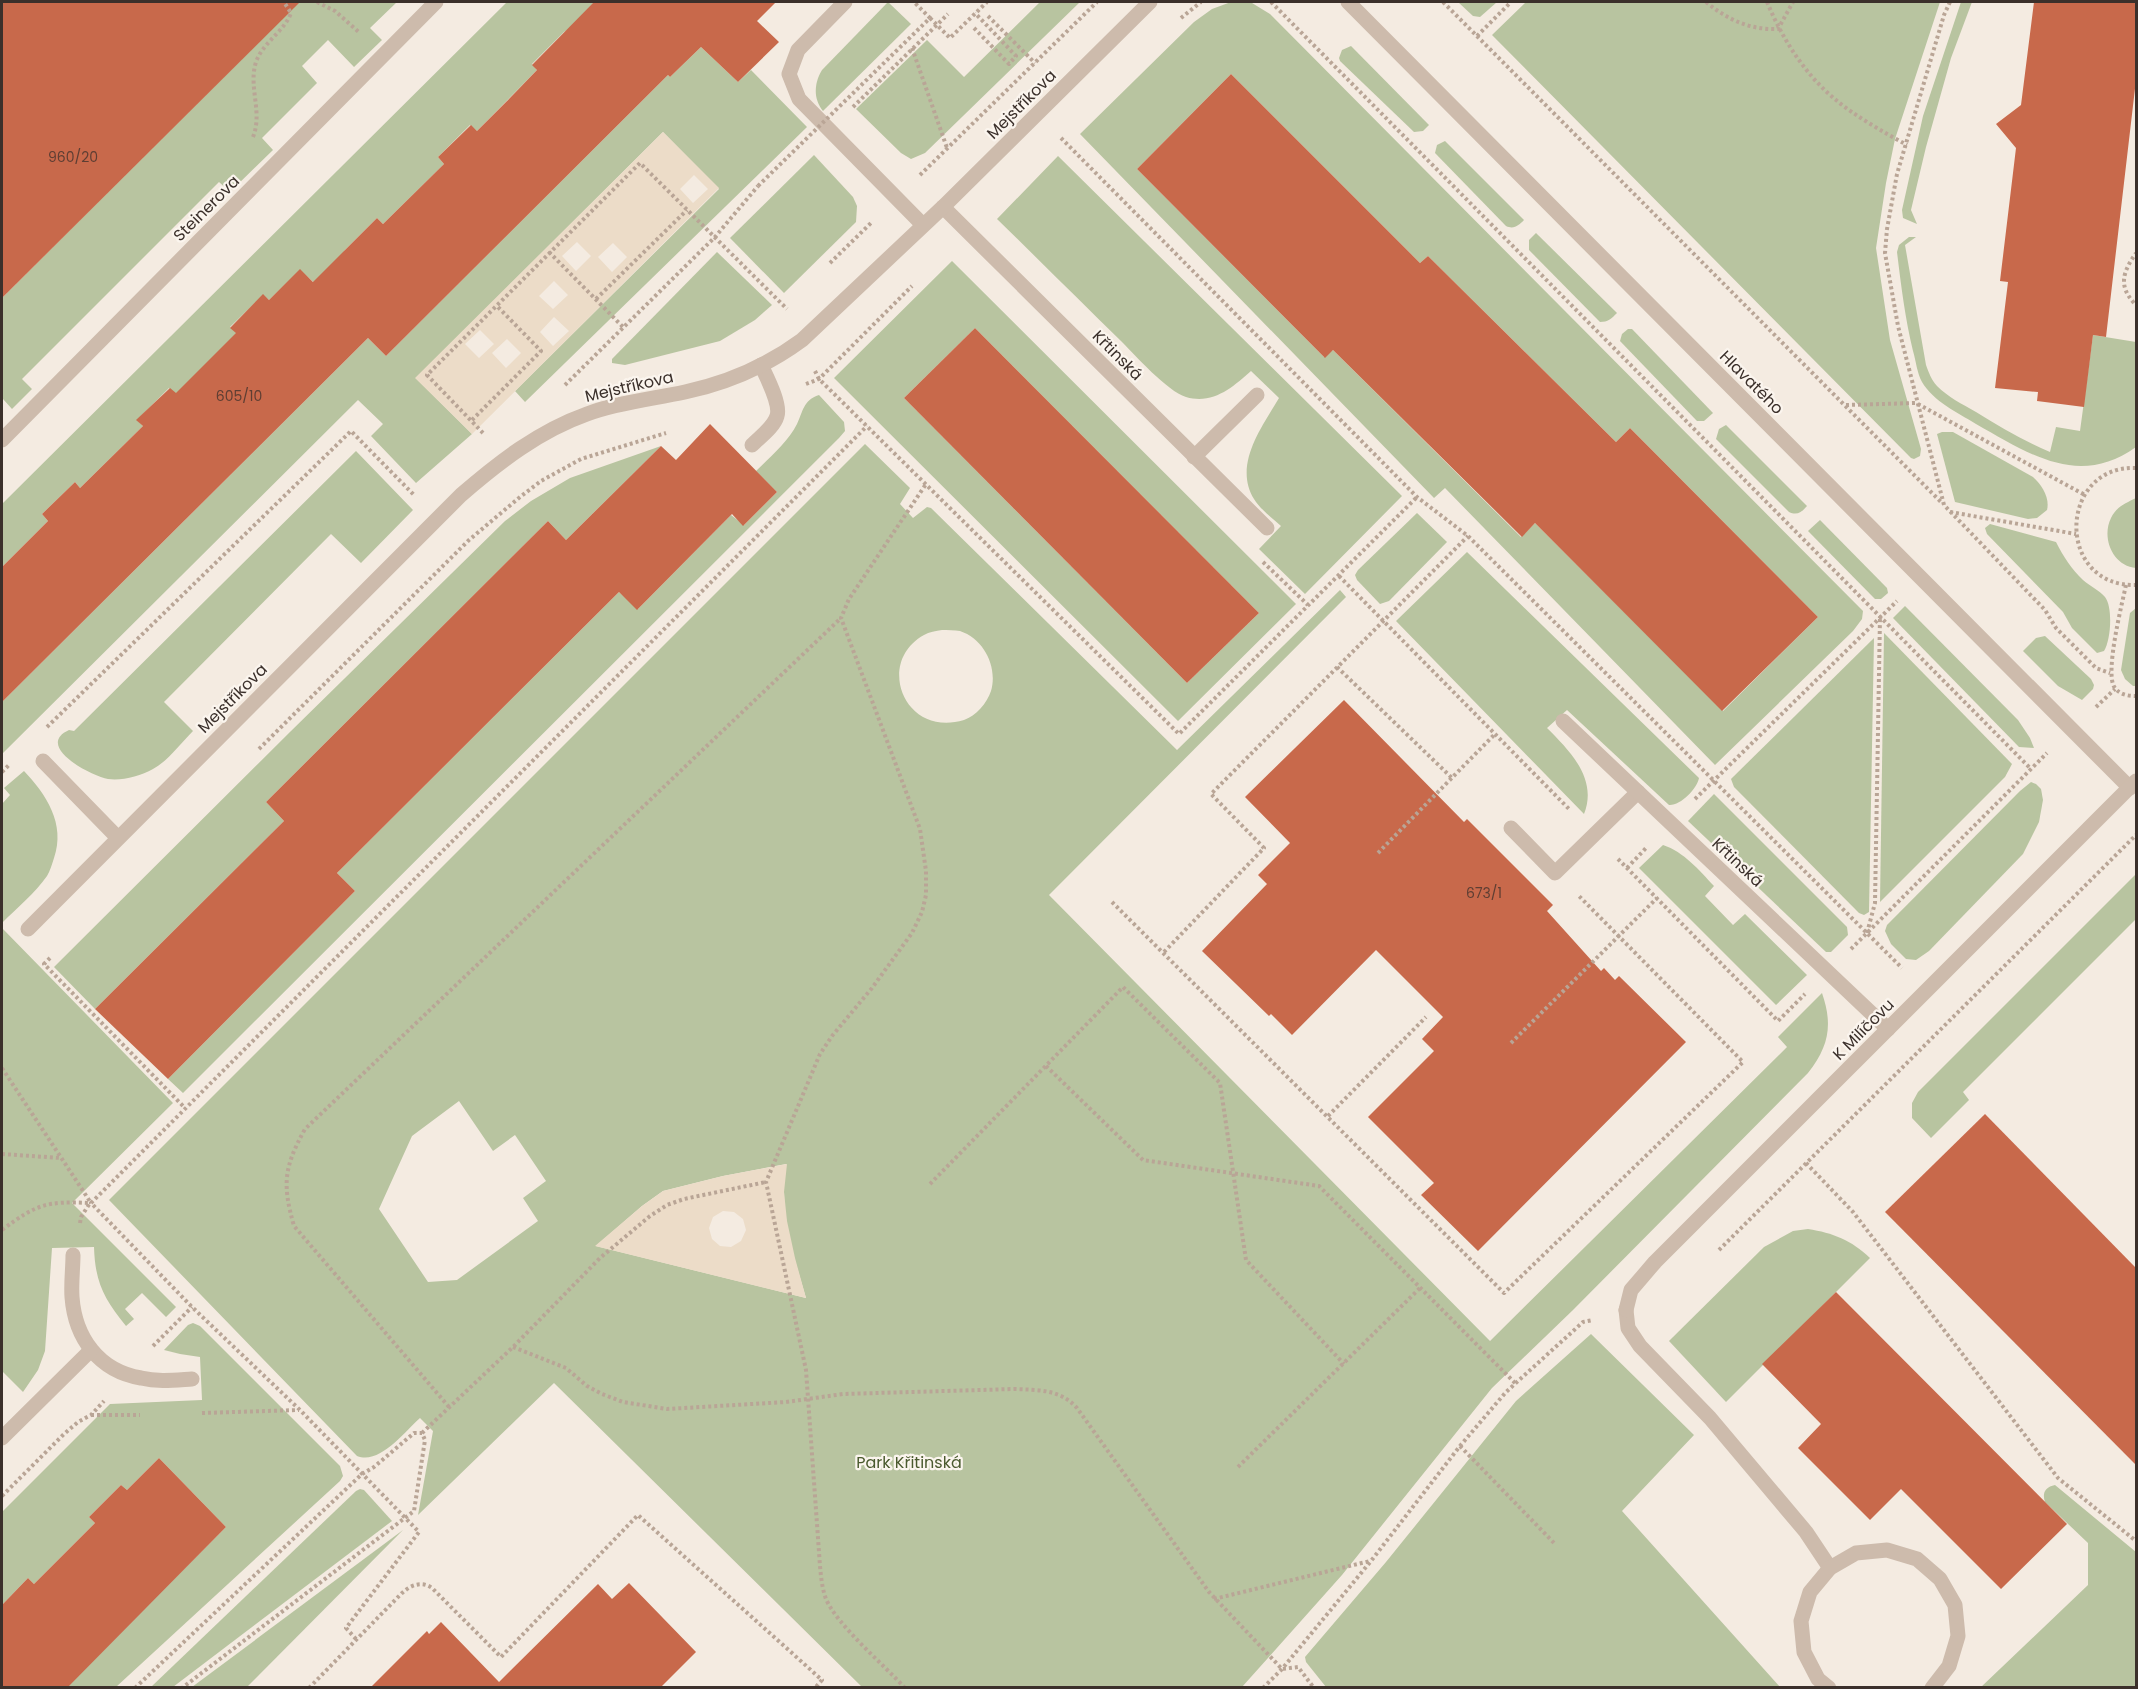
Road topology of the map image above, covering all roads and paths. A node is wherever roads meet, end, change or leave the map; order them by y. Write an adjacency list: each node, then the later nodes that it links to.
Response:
1 (284, 2): 35 (path)
2 (436, 2): 35 (street, Steinerova)
3 (845, 2): 36 (street)
4 (914, 2): 20 (path, bridge)
5 (987, 2): 17 (path, bridge)
6 (1097, 2): 26 (path)
7 (1150, 2): 37 (street, Mejstříkova)
8 (1201, 2): 21 (path)
9 (1271, 2): 79 (path)
10 (1348, 2): 76 (street, Hlavatého)
11 (1443, 2): 24 (path)
12 (1511, 2): 24 (path)
13 (1706, 2): 23 (path)
14 (1767, 2): 23 (path)
15 (1794, 2): 23 (path)
16 (1950, 2): 30 (path)
17 (975, 13): 20 (path, bridge); 22 (path)
18 (948, 14): 25 (path)
19 (988, 16): 26 (path)
20 (930, 18): 40 (path, bridge)
21 (1173, 26)
22 (974, 28)
23 (1778, 29): 30 (path)
24 (1477, 36): 58 (path)
25 (912, 48): 27 (path); 32 (path)
26 (1035, 63): 32 (path)
27 (846, 114)
28 (1069, 130): 29 (path)
29 (1061, 138): 31 (path); 70 (path)
30 (1907, 145): 57 (path)
31 (1053, 146)
32 (948, 148): 34 (path)
33 (914, 174): 34 (path)
34 (920, 175): 36 (path)
35 (259, 180): 63 (street, Steinerova)
36 (896, 198): 39 (street); 43 (path)
37 (943, 207): 39 (street, Mejstříkova); 65 (street, Křtinská)
38 (687, 210): 40 (path); 41 (path); 45 (path)
39 (923, 225): 51 (street, Mejstříkova)
40 (714, 237): 48 (path); 50 (path)
41 (549, 252): 45 (path); 47 (path)
42 (2136, 253): 46 (path)
43 (828, 265)
44 (916, 283): 53 (path)
45 (596, 299): 50 (path)
46 (2134, 303)
47 (497, 306): 59 (path); 59 (path)
48 (786, 306): 49 (path); 51 (path)
49 (779, 313)
50 (622, 327): 54 (path)
51 (802, 339): 52 (street, Mejstříkova); 53 (path)
52 (761, 365): 56 (street); 101 (street, Mejstříkova)
53 (819, 379): 56 (path); 60 (path)
54 (572, 384)
55 (1257, 395): 65 (street)
56 (774, 397): 64 (street)
57 (1916, 403): 58 (path); 69 (path); 71 (path)
58 (1846, 405): 71 (path)
59 (472, 420): 62 (path)
60 (867, 426): 68 (path); 120 (path)
61 (671, 431): 89 (path)
62 (488, 437)
63 (2, 440)
64 (752, 445)
65 (1194, 457): 73 (street, Křtinská)
66 (2136, 468): 69 (path)
67 (396, 476): 86 (path)
68 (926, 484): 70 (path); 80 (path)
69 (2085, 495): 74 (path)
70 (1417, 497): 75 (path)
71 (1944, 505): 72 (path)
72 (1949, 512): 74 (path); 82 (path)
73 (1267, 528)
74 (2076, 534): 77 (path)
75 (1468, 536): 81 (path); 95 (path)
76 (1921, 577): 79 (path); 87 (street, Hlavatého)
77 (2126, 585): 78 (path); 82 (path)
78 (2136, 585)
79 (1880, 617): 92 (path); 95 (path); 108 (path)
80 (842, 618): 125 (path); 138 (path)
81 (1337, 667): 94 (path); 110 (path)
82 (2110, 674): 83 (path)
83 (2115, 689): 84 (path); 87 (path)
84 (2136, 696)
85 (1563, 721): 97 (street, Křtinská)
86 (45, 729)
87 (2072, 730): 92 (path); 96 (street, Hlavatého)
88 (1495, 734): 94 (path)
89 (252, 756)
90 (15, 759): 93 (path)
91 (43, 761): 101 (street)
92 (2031, 769): 108 (path)
93 (2, 772)
94 (1452, 778): 102 (path)
95 (1713, 781): 98 (path); 108 (path)
96 (2133, 785): 113 (street, K Milíčovu)
97 (1638, 792): 98 (street, Křtinská); 104 (street)
98 (1671, 824): 103 (path); 112 (street, Křtinská)
99 (1511, 828): 104 (street)
100 (2136, 834): 115 (path)
101 (118, 838): 107 (street, Mejstříkova)
102 (1378, 853)
103 (1627, 868)
104 (1555, 873): 109 (path)
105 (1657, 898): 109 (path)
106 (1112, 902): 110 (path)
107 (28, 929)
108 (1867, 933): 112 (path); 113 (path)
109 (1619, 936): 117 (path); 121 (path)
110 (1164, 952): 121 (path)
111 (52, 955): 120 (path)
112 (1828, 972): 116 (street, Křtinská)
113 (1926, 991): 115 (path); 116 (street, K Milíčovu)
114 (1426, 1017): 121 (path)
115 (1952, 1017): 147 (path)
116 (1888, 1029): 131 (street, K Milíčovu)
117 (1511, 1043)
118 (1046, 1066): 124 (path); 124 (path); 126 (path)
119 (2, 1068): 123 (path)
120 (185, 1108): 127 (path)
121 (1328, 1116)
122 (2, 1154): 123 (path)
123 (62, 1158): 127 (path)
124 (1233, 1174): 130 (path); 134 (path)
125 (766, 1182): 132 (path); 137 (path)
126 (930, 1184)
127 (91, 1203): 128 (path); 144 (path)
128 (2, 1230)
129 (73, 1255): 133 (street)
130 (1420, 1288): 134 (path); 136 (path)
131 (1626, 1310): 136 (path); 150 (street)
132 (513, 1347): 137 (path); 138 (path)
133 (91, 1350): 135 (street); 141 (street)
134 (1344, 1364): 143 (path)
135 (192, 1379)
136 (1516, 1384): 142 (path)
137 (809, 1399): 151 (path); 158 (path)
138 (448, 1407): 140 (path)
139 (91, 1415): 145 (path)
140 (422, 1433): 144 (path); 146 (path)
141 (2, 1438)
142 (1460, 1446): 148 (path); 149 (path)
143 (1238, 1467)
144 (362, 1474): 146 (path); 154 (path)
145 (2, 1496)
146 (405, 1519): 152 (path); 155 (path)
147 (2136, 1541)
148 (1555, 1544)
149 (1371, 1561): 151 (path); 153 (path)
150 (1830, 1568): 161 (street); 162 (street)
151 (1214, 1599): 153 (path)
152 (356, 1639): 156 (path); 157 (path)
153 (1281, 1669): 159 (path); 160 (path)
154 (135, 1688)
155 (182, 1688)
156 (309, 1688)
157 (815, 1688)
158 (905, 1688)
159 (1263, 1688)
160 (1314, 1688)
161 (1829, 1688)
162 (1932, 1688)

